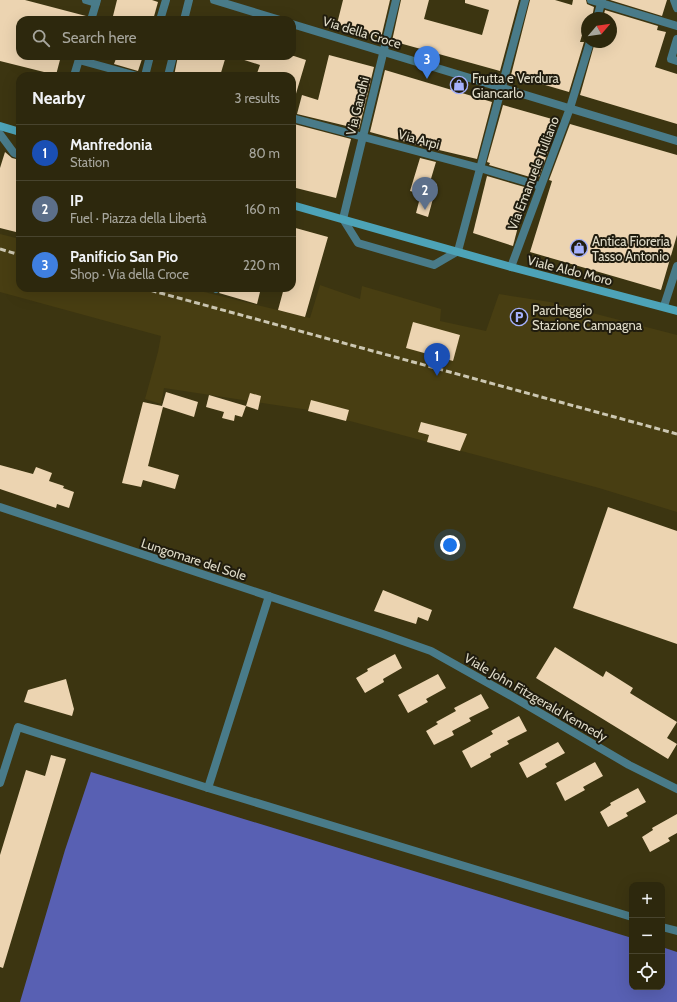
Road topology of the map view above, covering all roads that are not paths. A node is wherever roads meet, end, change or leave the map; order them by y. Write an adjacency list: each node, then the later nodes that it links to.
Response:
1 (86, 0): 9 (street)
2 (166, 0): 14 (street)
3 (189, 0): 15 (street)
4 (214, 0): 16 (street)
5 (396, 0): 21 (street, Via Gandhi)
6 (525, 0): 31 (street)
7 (591, 0): 10 (street)
8 (674, 0): 11 (street)
9 (97, 2): 13 (street)
10 (602, 2): 12 (street); 18 (street)
11 (677, 8)
12 (599, 12)
13 (92, 16)
14 (161, 16)
15 (185, 16)
16 (267, 16)
17 (296, 25): 21 (street, Via della Croce)
18 (677, 26)
19 (677, 39): 26 (street)
20 (588, 48): 32 (street, Via Emanuele Tulliano)
21 (383, 50): 31 (street, Via della Croce); 37 (street, Via Gandhi)
22 (79, 60): 27 (street)
23 (86, 60): 28 (street)
24 (149, 60): 29 (street)
25 (172, 60): 30 (street)
26 (677, 60)
27 (75, 72)
28 (124, 72)
29 (146, 72)
30 (169, 72)
31 (501, 87): 32 (street, Via della Croce); 40 (street)
32 (570, 108): 38 (street, Via della Croce); 41 (street, Via Emanuele Tulliano)
33 (296, 119): 37 (street, Via Arpi)
34 (0, 126): 35 (main road)
35 (16, 131)
36 (0, 134): 39 (street)
37 (362, 137): 40 (street, Via Arpi); 43 (street, Via Gandhi)
38 (677, 141)
39 (16, 154)
40 (480, 168): 41 (street, Via Arpi); 44 (street)
41 (540, 186): 46 (street, Via Emanuele Tulliano)
42 (296, 206): 43 (main road, Viale Aldo Moro)
43 (343, 219): 44 (main road, Viale Aldo Moro); 44 (street)
44 (458, 251): 46 (main road, Viale Aldo Moro)
45 (677, 266): 47 (street)
46 (511, 267): 47 (main road, Viale Aldo Moro)
47 (664, 306): 48 (main road, Viale Aldo Moro)
48 (677, 311)
49 (0, 507): 50 (street, Lungomare del Sole)
50 (269, 596): 51 (street, Lungomare del Sole); 53 (street)
51 (380, 633): 54 (street, Viale John Fitzgerald Kennedy)
52 (0, 783): 53 (street)
53 (208, 788): 55 (street)
54 (677, 789)
55 (629, 916)
56 (665, 928): 57 (street)
57 (677, 931)

